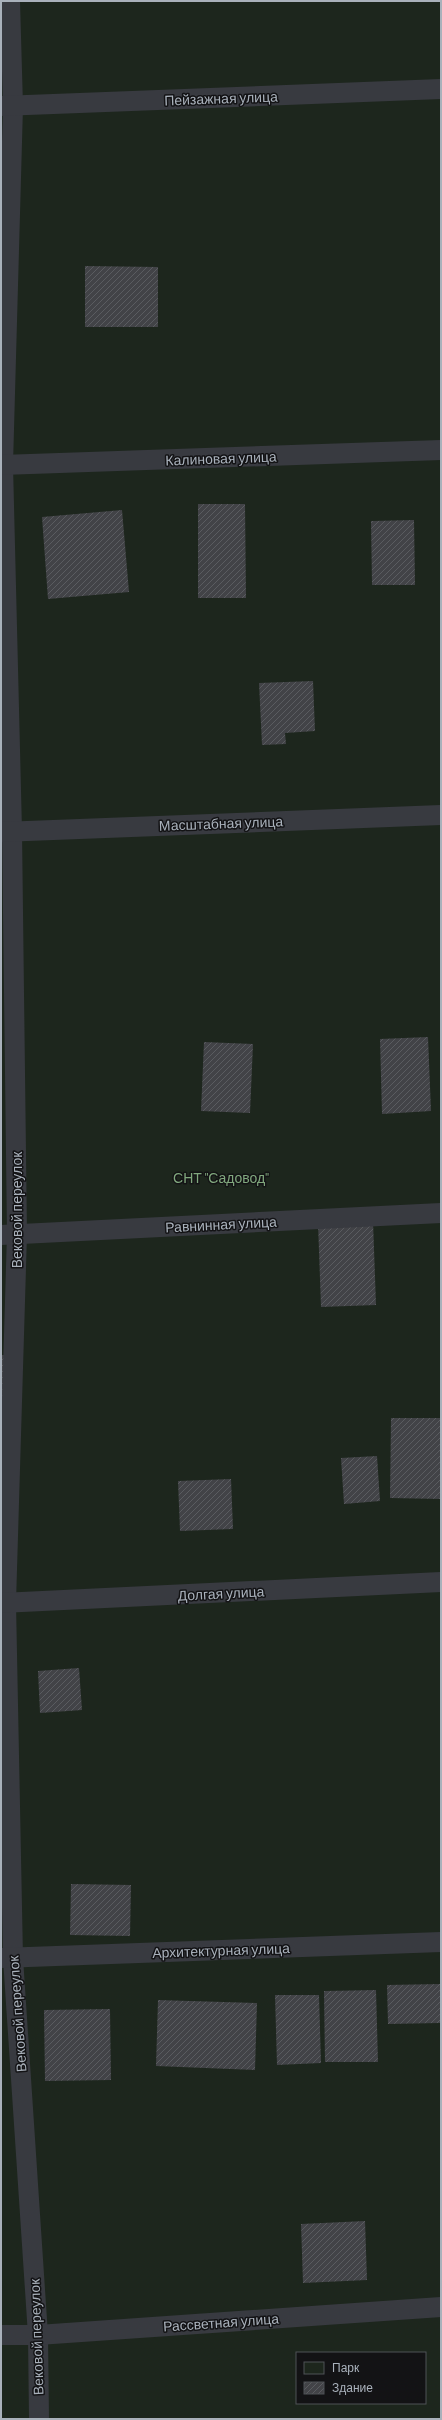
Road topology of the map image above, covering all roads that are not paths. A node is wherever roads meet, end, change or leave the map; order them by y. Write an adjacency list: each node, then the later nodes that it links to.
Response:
1 (10, 1): 3 (lane, Вековой переулок)
2 (441, 89): 3 (lane, Пейзажная улица)
3 (7, 106): 5 (lane, Вековой переулок)
4 (441, 450): 5 (lane, Калиновая улица)
5 (2, 465): 7 (lane, Вековой переулок)
6 (441, 815): 7 (lane, Масштабная улица)
7 (6, 832): 9 (lane, Вековой переулок)
8 (441, 1213): 9 (lane, Равнинная улица)
9 (9, 1235): 11 (lane, Вековой переулок)
10 (441, 1582): 11 (lane, Долгая улица)
11 (3, 1603): 13 (lane, Вековой переулок)
12 (441, 1942): 13 (lane, Архитектурная улица)
13 (7, 1958): 16 (lane, Вековой переулок)
14 (441, 2307): 16 (lane, Рассветная улица)
15 (1, 2335): 16 (lane, Рассветная улица)
16 (38, 2335): 17 (lane, Вековой переулок)
17 (39, 2419)

